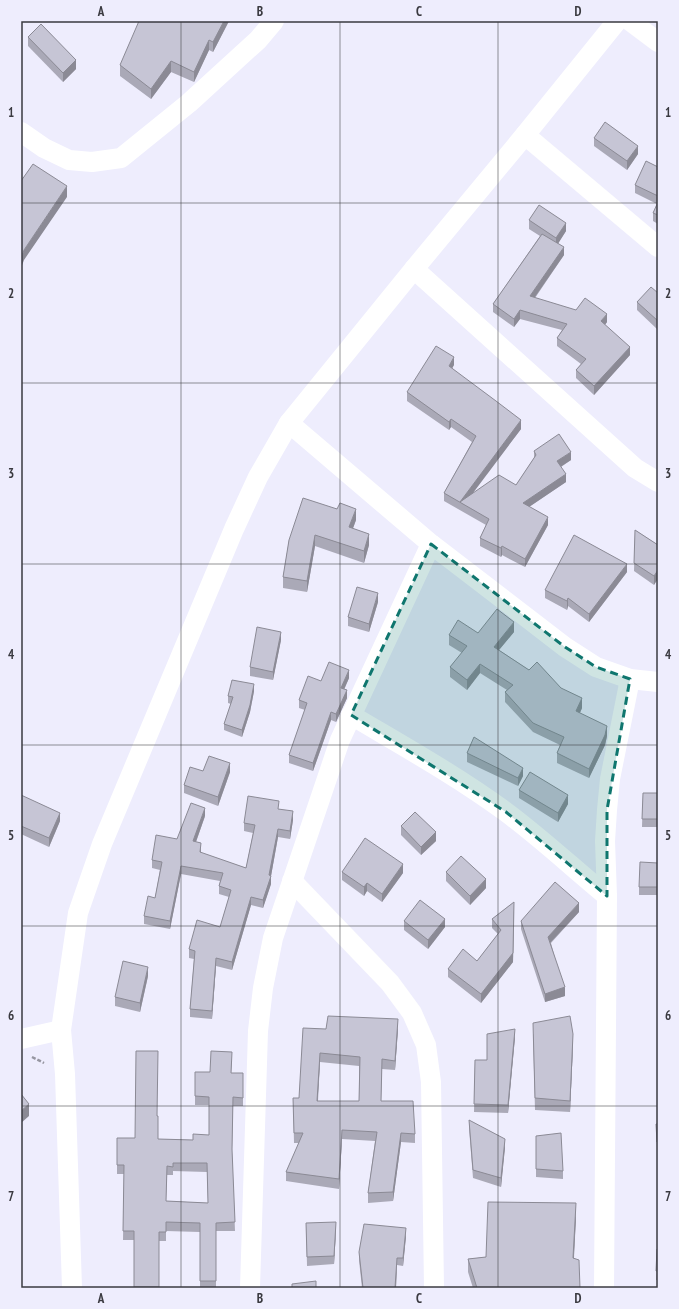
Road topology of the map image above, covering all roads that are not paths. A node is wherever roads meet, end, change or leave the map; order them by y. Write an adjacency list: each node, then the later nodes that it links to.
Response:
1 (274, 21): 5 (street)
2 (617, 21): 6 (street)
3 (630, 21): 4 (street)
4 (658, 42)
5 (21, 132)
6 (525, 135): 7 (street); 8 (street)
7 (658, 247)
8 (414, 269): 9 (street); 10 (street)
9 (289, 423): 11 (street); 17 (street)
10 (658, 482)
11 (431, 544): 12 (street); 14 (street)
12 (630, 680): 13 (street); 16 (street)
13 (658, 682)
14 (351, 715): 15 (street); 16 (street)
15 (292, 882): 20 (street); 21 (street)
16 (607, 896): 22 (street)
17 (61, 1030): 18 (street); 19 (street)
18 (21, 1039)
19 (72, 1288)
20 (250, 1288)
21 (434, 1288)
22 (604, 1288)

